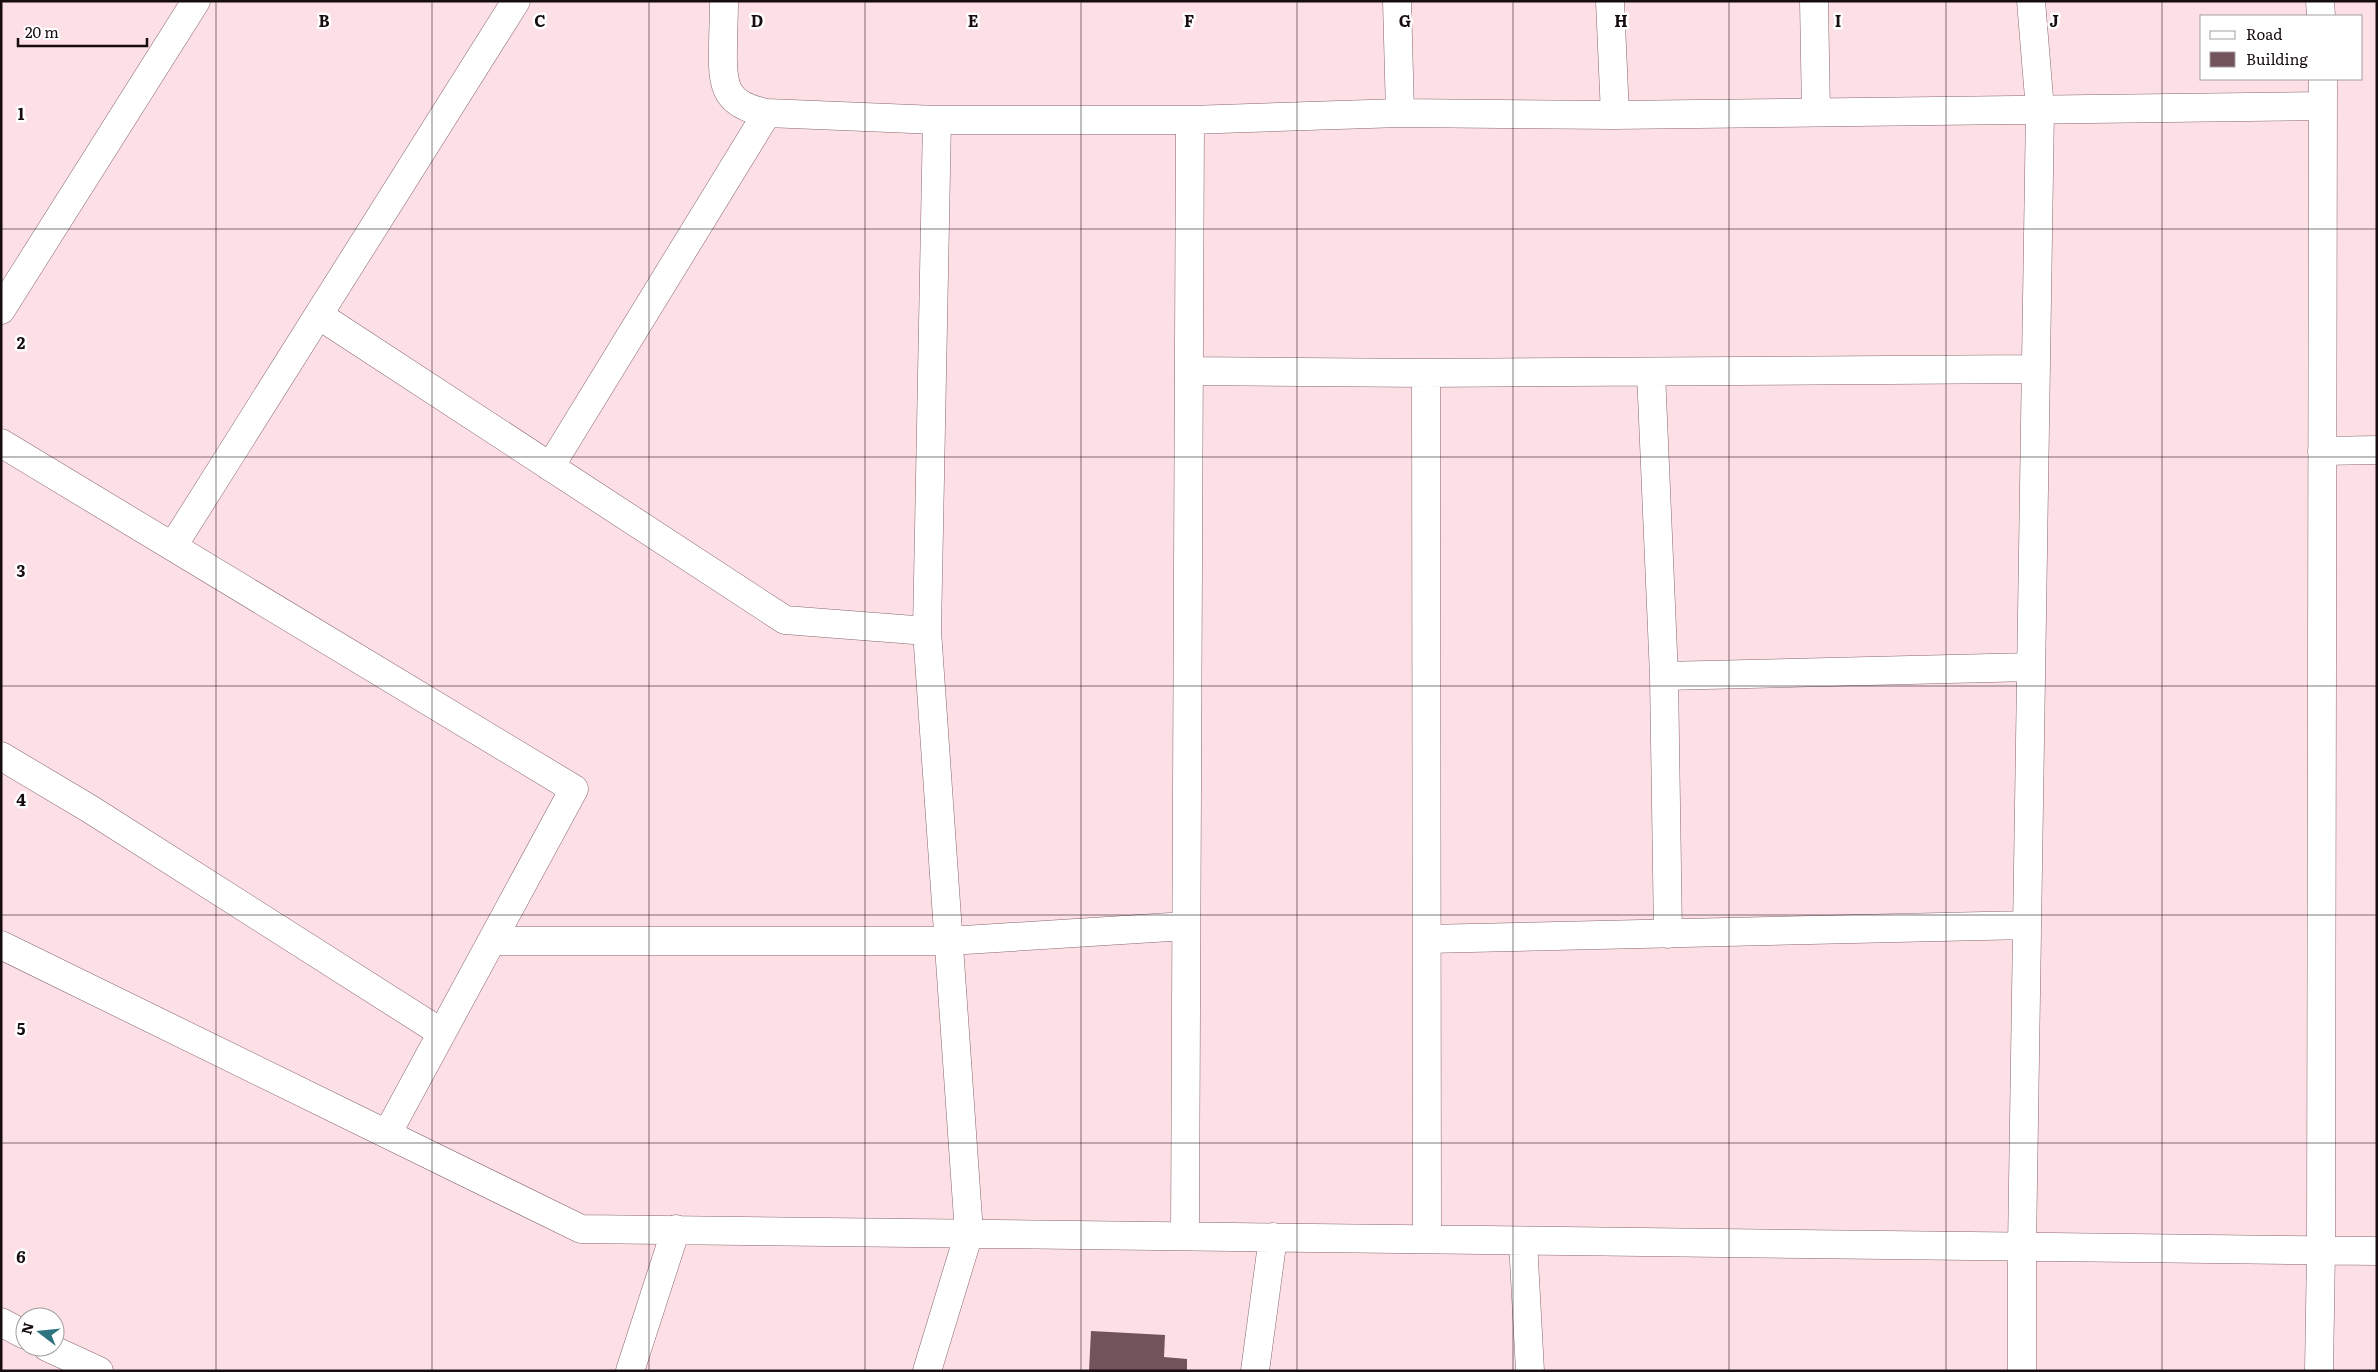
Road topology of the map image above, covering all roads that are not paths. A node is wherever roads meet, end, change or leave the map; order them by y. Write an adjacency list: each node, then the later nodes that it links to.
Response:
1 (196, 1): 19 (street)
2 (516, 1): 20 (street)
3 (724, 1): 14 (street)
4 (1397, 1): 15 (street)
5 (1610, 1): 16 (street)
6 (1814, 1): 13 (street)
7 (2031, 1): 12 (street)
8 (2320, 1): 9 (street)
9 (2321, 15)
10 (2323, 80): 11 (street)
11 (2323, 106): 12 (street); 27 (street)
12 (2040, 110): 13 (street); 21 (street)
13 (1816, 112): 16 (street)
14 (767, 113): 17 (street); 28 (street)
15 (1400, 113): 16 (street); 18 (street)
16 (1615, 115)
17 (937, 120): 18 (street); 30 (street)
18 (1190, 120): 22 (street)
19 (1, 310)
20 (320, 316): 28 (street); 29 (street)
21 (2036, 369): 23 (street); 31 (street)
22 (1189, 371): 24 (street); 35 (street)
23 (1651, 372): 24 (street); 32 (street)
24 (1426, 373): 37 (street)
25 (1, 443): 29 (street)
26 (2377, 450): 27 (street)
27 (2322, 451): 50 (street)
28 (550, 467): 30 (street)
29 (174, 546): 38 (street)
30 (927, 631): 39 (street)
31 (2031, 667): 32 (street); 34 (street)
32 (1664, 676): 36 (street)
33 (1, 756): 41 (street)
34 (2027, 925): 36 (street); 49 (street)
35 (1186, 926): 39 (street); 45 (street)
36 (1668, 934): 37 (street)
37 (1427, 939): 47 (street)
38 (492, 941): 39 (street); 41 (street)
39 (949, 941): 44 (street)
40 (1, 945): 42 (street)
41 (442, 1034): 42 (street)
42 (387, 1134): 43 (street)
43 (676, 1229): 44 (street); 56 (street)
44 (969, 1233): 45 (street); 57 (street)
45 (1185, 1236): 46 (street)
46 (1273, 1237): 47 (street); 58 (street)
47 (1428, 1239): 48 (street)
48 (1523, 1241): 49 (street); 59 (street)
49 (2022, 1247): 50 (street); 60 (street)
50 (2321, 1251): 51 (street); 61 (street)
51 (2377, 1251)
52 (1, 1322): 53 (street)
53 (15, 1330)
54 (51, 1357): 55 (street)
55 (99, 1371)
56 (630, 1371)
57 (927, 1371)
58 (1255, 1371)
59 (1530, 1371)
60 (2022, 1371)
61 (2319, 1371)

